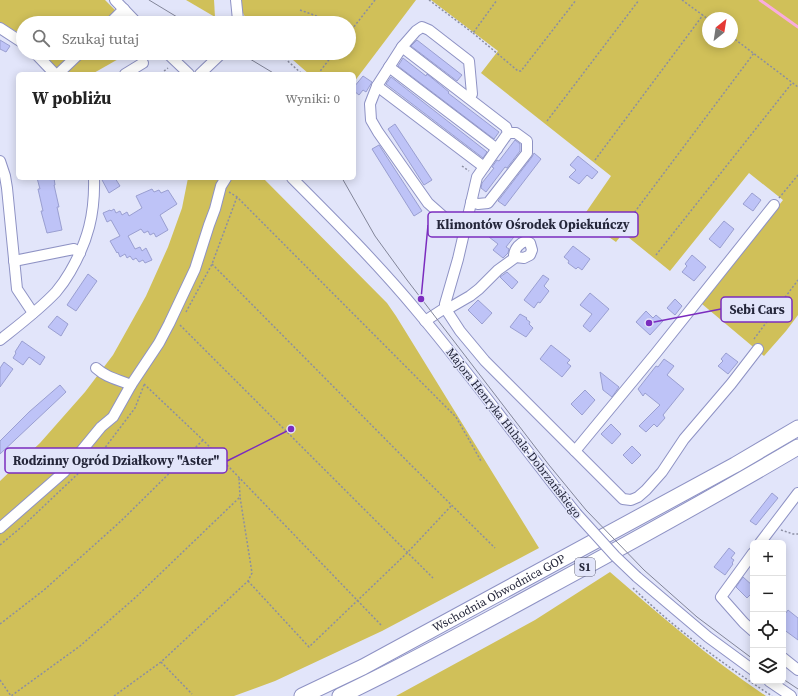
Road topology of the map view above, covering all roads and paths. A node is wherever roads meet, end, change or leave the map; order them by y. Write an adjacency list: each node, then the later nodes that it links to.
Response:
1 (115, 0): 9 (street)
2 (236, 0): 14 (street)
3 (374, 0): 17 (path)
4 (429, 0): 19 (path)
5 (498, 0): 19 (path)
6 (576, 0): 19 (path)
7 (639, 0): 45 (path)
8 (682, 0): 11 (path)
9 (124, 9): 12 (street); 13 (street)
10 (300, 10): 15 (path)
11 (702, 14)
12 (117, 16)
13 (131, 16)
14 (238, 16)
15 (317, 16)
16 (702, 16): 48 (path)
17 (356, 25)
18 (0, 28): 20 (street)
19 (473, 33)
20 (16, 38)
21 (738, 41): 23 (path)
22 (402, 47): 31 (street); 44 (street); 44 (street)
23 (754, 53): 41 (path); 57 (path)
24 (42, 60): 34 (street)
25 (73, 60): 35 (street)
26 (174, 60): 37 (street)
27 (215, 60): 38 (street)
28 (287, 60): 39 (path)
29 (329, 60): 40 (path)
30 (142, 63): 36 (street)
31 (389, 66): 42 (street); 47 (street)
32 (168, 68): 33 (path)
33 (164, 71)
34 (53, 72)
35 (60, 72)
36 (128, 72)
37 (187, 72)
38 (202, 72)
39 (300, 72)
40 (320, 72)
41 (792, 83): 43 (path); 60 (path)
42 (377, 86): 50 (street); 58 (street)
43 (798, 88)
44 (469, 98): 46 (street)
45 (547, 121)
46 (508, 133): 47 (street); 55 (street)
47 (497, 149): 50 (street)
48 (595, 160)
49 (0, 161): 62 (street)
50 (484, 167): 55 (street)
51 (798, 175): 56 (path)
52 (94, 180): 59 (street)
53 (294, 180): 67 (street, Majora Henryka Hubala-Dobrzańskiego)
54 (224, 182): 73 (street); 78 (path)
55 (470, 202): 58 (street)
56 (774, 205): 77 (street)
57 (625, 225)
58 (464, 230): 65 (street)
59 (80, 253): 62 (street); 66 (street)
60 (656, 255)
61 (516, 257): 65 (street)
62 (14, 261): 66 (street)
63 (212, 264): 82 (path)
64 (798, 280): 69 (path)
65 (446, 308): 67 (street); 77 (street)
66 (33, 313): 70 (street)
67 (425, 321): 98 (street, Majora Henryka Hubala-Dobrzańskiego, bridge)
68 (180, 324): 88 (path)
69 (754, 339)
70 (0, 340)
71 (758, 350): 77 (street)
72 (96, 368): 73 (street)
73 (133, 381): 75 (path); 84 (street)
74 (798, 428): 104 (highway, Wschodnia Obwodnica GOP / S1)
75 (203, 440): 79 (path); 93 (path)
76 (798, 447): 105 (highway, Wschodnia Obwodnica GOP / S1)
77 (575, 451)
78 (481, 461)
79 (239, 478): 81 (path); 92 (path)
80 (798, 493): 83 (street)
81 (240, 497): 91 (path); 100 (path)
82 (452, 504): 87 (path); 88 (path)
83 (773, 526): 85 (path); 86 (street)
84 (0, 528)
85 (798, 534)
86 (762, 540)
87 (495, 548)
88 (407, 553): 90 (path); 92 (path)
89 (750, 557): 95 (street)
90 (433, 578)
91 (248, 581): 92 (path); 97 (path)
92 (358, 600): 94 (path)
93 (0, 624)
94 (381, 625)
95 (750, 628)
96 (786, 660): 99 (street)
97 (160, 662): 102 (path); 103 (path)
98 (750, 668)
99 (798, 670)
100 (0, 680)
101 (773, 684): 106 (street)
102 (192, 694)
103 (114, 696)
104 (302, 696)
105 (340, 696)
106 (791, 696)

